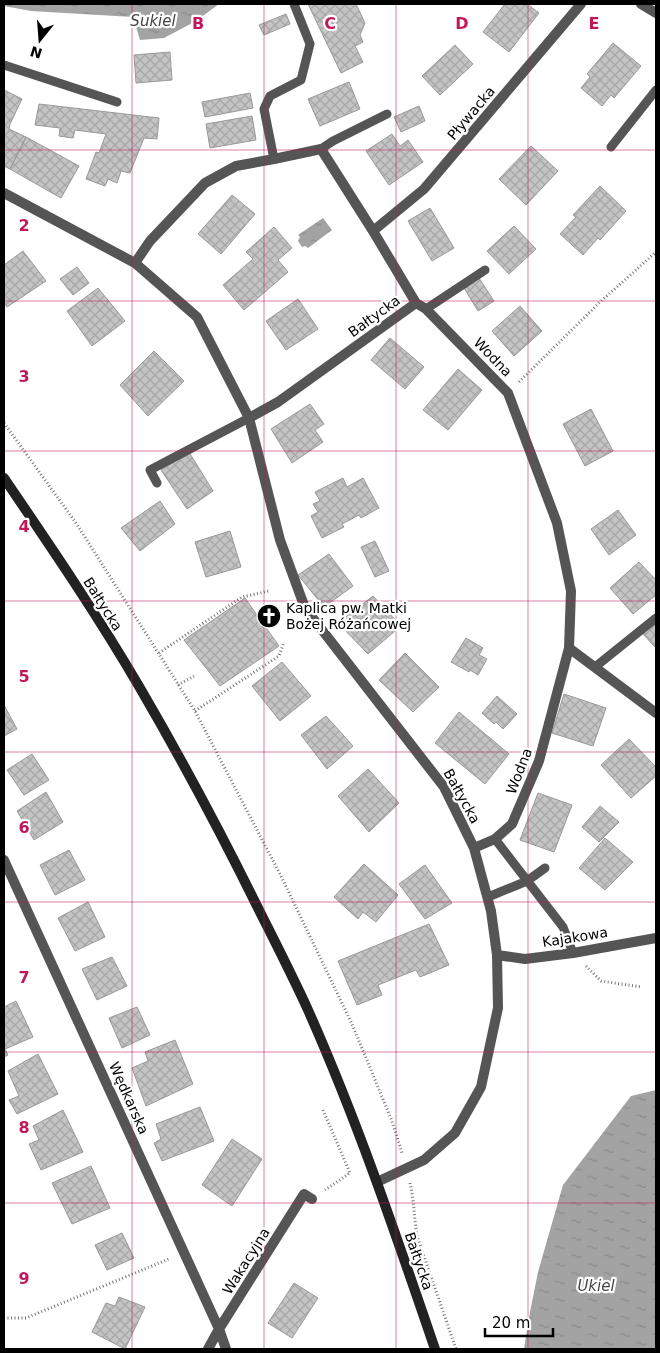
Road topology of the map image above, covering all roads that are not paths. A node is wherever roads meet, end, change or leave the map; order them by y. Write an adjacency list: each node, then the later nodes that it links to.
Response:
1 (294, 4): 11 (lane)
2 (581, 4): 13 (street, Pływacka)
3 (641, 4): 4 (street)
4 (656, 13)
5 (4, 65): 7 (lane)
6 (656, 90): 9 (lane)
7 (117, 102)
8 (387, 114): 10 (lane)
9 (611, 147)
10 (321, 149): 11 (street); 13 (street)
11 (274, 160): 14 (street)
12 (4, 193): 14 (street, Bałtycka)
13 (373, 231): 16 (street)
14 (135, 262): 18 (street, Bałtycka)
15 (485, 270): 17 (lane)
16 (416, 303): 17 (street, Wodna); 18 (street, Bałtycka)
17 (426, 308): 22 (street, Wodna)
18 (249, 418): 20 (lane); 26 (street, Bałtycka)
19 (4, 478): 34 (main road, Bałtycka)
20 (157, 483)
21 (656, 618): 23 (lane)
22 (569, 648): 23 (street); 25 (street, Wodna)
23 (595, 667): 24 (street)
24 (656, 713)
25 (495, 839): 26 (street, Wodna); 29 (lane)
26 (474, 848): 30 (street, Bałtycka)
27 (4, 860): 36 (street, Wędkarska)
28 (545, 868): 29 (lane)
29 (527, 881): 30 (lane); 32 (lane)
30 (488, 897): 33 (street, Bałtycka)
31 (656, 938): 32 (street, Kajakowa)
32 (573, 953): 33 (street, Kajakowa)
33 (497, 955): 34 (street, Bałtycka)
34 (377, 1182): 39 (main road, Bałtycka)
35 (312, 1199): 36 (street, Wakacyjna)
36 (219, 1329): 37 (street, Wakacyjna); 38 (street, Wędkarska)
37 (208, 1349)
38 (226, 1349)
39 (435, 1349)

